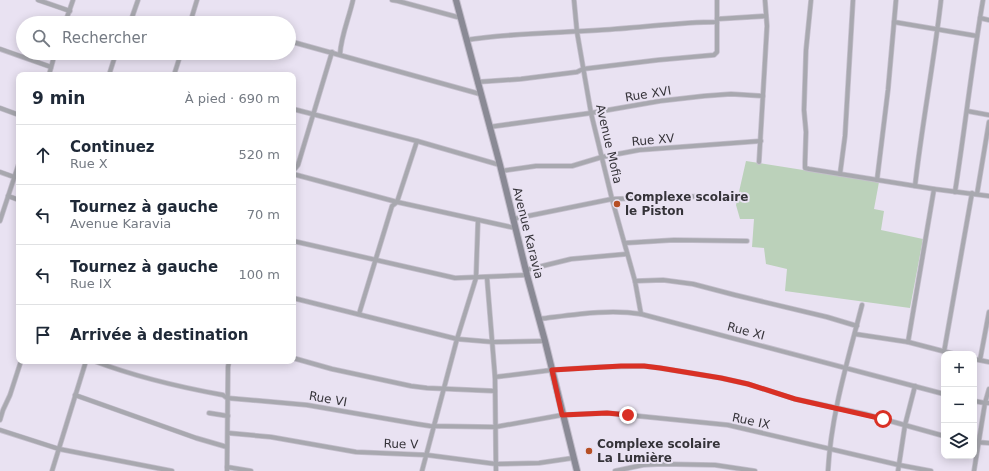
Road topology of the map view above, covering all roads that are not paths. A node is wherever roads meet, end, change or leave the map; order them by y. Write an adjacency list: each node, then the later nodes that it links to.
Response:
1 (38, 0): 16 (street)
2 (73, 0): 16 (street)
3 (138, 0): 18 (street)
4 (198, 0): 19 (street)
5 (353, 0): 33 (street)
6 (392, 0): 21 (street)
7 (456, 0): 21 (street, Avenue Karavia)
8 (574, 0): 27 (street, Avenue Mofia)
9 (717, 0): 23 (street)
10 (765, 0): 20 (street)
11 (811, 0): 64 (street)
12 (853, 0): 64 (street)
13 (896, 0): 25 (street)
14 (941, 0): 26 (street)
15 (983, 0): 22 (street)
16 (70, 11): 17 (street)
17 (68, 16)
18 (132, 16)
19 (192, 16)
20 (766, 16): 23 (street); 46 (street)
21 (461, 18): 29 (street, Avenue Karavia)
22 (980, 18): 24 (street); 28 (street)
23 (717, 20): 27 (street); 40 (street)
24 (989, 20)
25 (894, 22): 26 (street); 67 (street)
26 (938, 30): 28 (street); 68 (street)
27 (577, 32): 29 (street); 40 (street, Avenue Mofia)
28 (977, 36): 49 (street)
29 (466, 40): 44 (street, Avenue Karavia)
30 (296, 43): 32 (street)
31 (0, 49): 34 (street)
32 (332, 52): 33 (street); 52 (street)
33 (340, 54): 45 (street)
34 (16, 55)
35 (31, 60): 39 (street)
36 (54, 60): 39 (street)
37 (114, 60): 42 (street)
38 (178, 60): 43 (street)
39 (51, 67): 41 (street)
40 (583, 69): 44 (street); 50 (street, Avenue Mofia)
41 (50, 72)
42 (110, 72)
43 (175, 72)
44 (477, 82): 45 (street, Avenue Karavia)
45 (480, 94): 55 (street, Avenue Karavia)
46 (763, 96): 50 (street, Rue XVI); 57 (street)
47 (0, 108): 51 (street)
48 (296, 110): 52 (street)
49 (967, 111): 53 (street); 70 (street)
50 (592, 113): 55 (street, Rue XVI); 58 (street, Avenue Mofia)
51 (16, 114)
52 (313, 115): 56 (street); 60 (street)
53 (989, 115)
54 (989, 122): 71 (street)
55 (489, 127): 61 (street, Avenue Karavia)
56 (416, 141): 61 (street); 77 (street)
57 (761, 141): 58 (street, Rue XV); 59 (street)
58 (602, 157): 61 (street, Rue XV); 76 (street, Avenue Mofia)
59 (759, 162)
60 (296, 167)
61 (500, 168): 78 (street, Avenue Karavia)
62 (16, 171): 66 (street)
63 (0, 172): 66 (street)
64 (840, 174): 67 (street)
65 (296, 175): 77 (street)
66 (14, 177): 72 (street)
67 (876, 180): 68 (street)
68 (915, 186): 69 (street)
69 (934, 189): 70 (street); 102 (street)
70 (955, 192): 71 (street)
71 (975, 194): 74 (street); 104 (street)
72 (8, 196): 75 (street); 80 (street)
73 (712, 196): 76 (street)
74 (989, 196)
75 (16, 199)
76 (612, 199): 78 (street); 84 (street, Avenue Mofia)
77 (397, 202): 79 (street); 86 (street)
78 (513, 218): 81 (street, Avenue Karavia)
79 (478, 220): 81 (street); 88 (street)
80 (0, 221)
81 (515, 228): 87 (street, Avenue Karavia)
82 (747, 241): 84 (street)
83 (296, 242): 86 (street)
84 (625, 243): 85 (street, Avenue Mofia)
85 (627, 254): 87 (street); 90 (street, Avenue Mofia)
86 (375, 260): 88 (street); 94 (street)
87 (526, 273): 89 (street); 96 (street, Avenue Karavia)
88 (476, 278): 89 (street); 99 (street)
89 (487, 278): 101 (street)
90 (635, 281): 95 (street, Avenue Mofia); 97 (street)
91 (296, 299): 94 (street)
92 (862, 305): 97 (street)
93 (989, 312): 107 (street)
94 (359, 314): 99 (street)
95 (641, 314): 96 (street, Rue XI); 113 (street, Rue XI)
96 (539, 319): 100 (street, Avenue Karavia)
97 (857, 326): 98 (street)
98 (855, 334): 102 (street); 113 (street)
99 (458, 339): 101 (street); 117 (street)
100 (545, 341): 101 (street); 114 (street, Avenue Karavia)
101 (493, 342): 115 (street)
102 (908, 342): 103 (street)
103 (941, 351)
104 (944, 351)
105 (296, 359): 117 (street)
106 (977, 359): 107 (street)
107 (980, 360): 108 (street)
108 (989, 362)
109 (20, 364): 129 (street)
110 (85, 364): 121 (street)
111 (102, 364): 122 (street, Rue VI)
112 (228, 364): 122 (street)
113 (846, 368): 116 (street, Rue XI); 125 (street)
114 (552, 370): 115 (street); 125 (street); 127 (street, Avenue Karavia)
115 (495, 377): 119 (street)
116 (915, 386): 120 (street, Rue XI); 130 (street)
117 (444, 389): 119 (street); 131 (street)
118 (989, 389): 124 (street)
119 (495, 391): 132 (street)
120 (941, 393)
121 (75, 394): 139 (street); 141 (street)
122 (227, 398): 128 (street); 131 (street, Rue VI)
123 (977, 401): 124 (street)
124 (987, 403): 136 (street)
125 (836, 408): 130 (street); 140 (street)
126 (209, 413): 128 (street)
127 (562, 415): 132 (street, Rue VI); 140 (street, Rue IX); 143 (street, Avenue Karavia)
128 (228, 416): 134 (street)
129 (0, 420)
130 (905, 425): 135 (street); 146 (street)
131 (433, 426): 132 (street, Rue VI); 142 (street)
132 (496, 427): 145 (street)
133 (0, 430): 141 (street)
134 (228, 433): 139 (street); 142 (street, Rue V)
135 (941, 435)
136 (977, 439)
137 (977, 443): 138 (street)
138 (989, 443)
139 (227, 447): 147 (street)
140 (829, 448): 146 (street, Rue IX); 156 (street)
141 (59, 449): 148 (street); 149 (street)
142 (426, 455): 145 (street, Rue V); 151 (street)
143 (573, 458): 145 (street, Rue V); 153 (street, Avenue Karavia)
144 (975, 459): 159 (street)
145 (496, 464): 152 (street)
146 (899, 465): 157 (street); 158 (street, Rue IX)
147 (227, 469): 150 (street)
148 (52, 471)
149 (172, 471)
150 (251, 471)
151 (422, 471)
152 (496, 471)
153 (577, 471)
154 (615, 471): 155 (street)
155 (755, 471)
156 (828, 471)
157 (898, 471)
158 (932, 471)
159 (974, 471)

